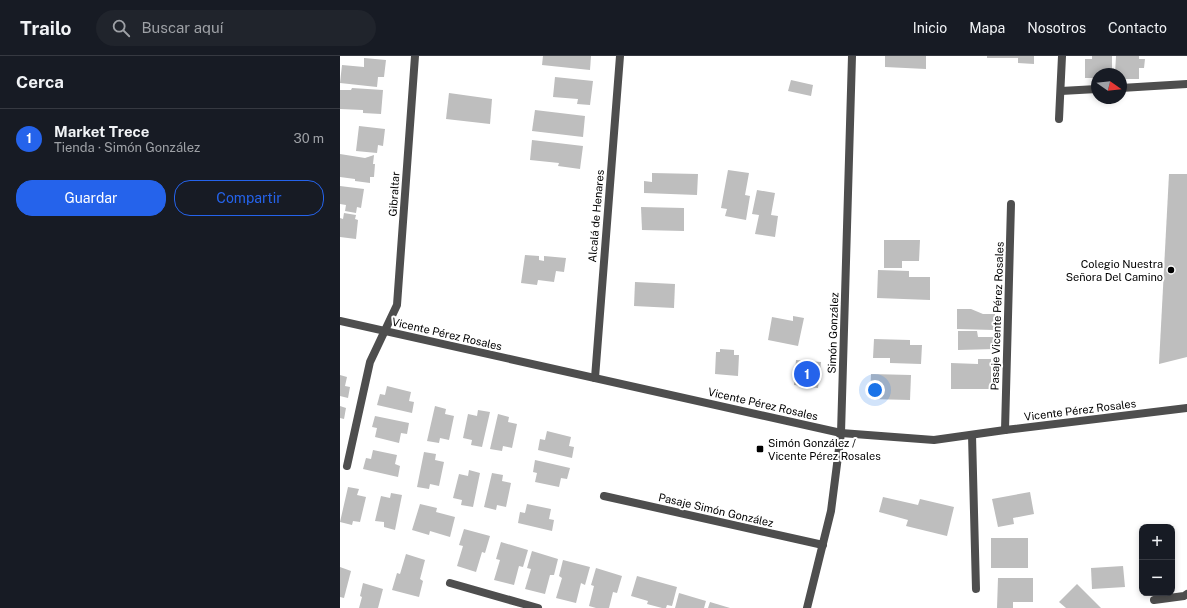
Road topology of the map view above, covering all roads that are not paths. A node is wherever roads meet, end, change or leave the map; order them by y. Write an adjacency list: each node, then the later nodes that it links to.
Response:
1 (415, 56): 12 (street, Gibraltar)
2 (620, 56): 13 (street, Alcalá de Henares)
3 (852, 56): 16 (street, Simón González)
4 (1062, 56): 8 (street)
5 (1187, 84): 6 (street)
6 (1127, 88)
7 (1091, 89): 8 (street)
8 (1060, 91): 9 (street)
9 (1059, 120)
10 (1011, 204): 15 (street, Pasaje Vicente Pérez Rosales)
11 (340, 321): 12 (street, Vicente Pérez Rosales)
12 (384, 331): 13 (street, Vicente Pérez Rosales); 18 (street)
13 (594, 378): 16 (street, Vicente Pérez Rosales)
14 (1187, 408): 15 (street, Vicente Pérez Rosales)
15 (1005, 430): 17 (street, Vicente Pérez Rosales)
16 (842, 433): 17 (street, Vicente Pérez Rosales); 20 (street, Simón González)
17 (972, 434): 22 (street)
18 (347, 466)
19 (604, 496): 20 (street, Pasaje Simón González)
20 (823, 545): 26 (street, Simón González)
21 (450, 583): 25 (street)
22 (976, 589)
23 (1187, 594): 24 (street)
24 (1154, 600)
25 (538, 608)
26 (807, 608)

